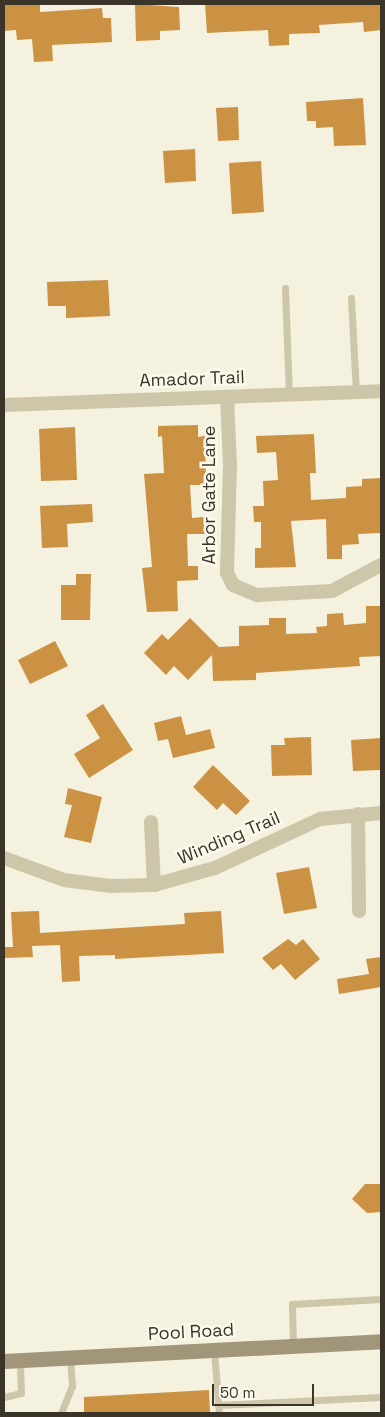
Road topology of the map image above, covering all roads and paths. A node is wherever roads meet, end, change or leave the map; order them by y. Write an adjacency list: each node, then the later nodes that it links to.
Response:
1 (285, 288): 5 (lane)
2 (351, 298): 4 (lane)
3 (381, 391): 4 (street, Amador Trail)
4 (356, 392): 5 (street, Amador Trail)
5 (289, 395): 6 (street, Amador Trail)
6 (227, 397): 7 (street, Amador Trail); 8 (street, Arbor Gate Lane)
7 (4, 405)
8 (381, 565)
9 (381, 813): 10 (street, Winding Trail)
10 (358, 814): 13 (street, Winding Trail); 14 (street)
11 (151, 822): 13 (street)
12 (4, 858): 13 (street, Winding Trail)
13 (154, 885)
14 (359, 911)
15 (381, 1299): 17 (lane)
16 (381, 1340): 17 (main road, Pool Road)
17 (293, 1346): 18 (main road, Pool Road)
18 (214, 1350): 19 (main road, Pool Road); 24 (lane)
19 (70, 1358): 20 (main road, Pool Road); 25 (lane)
20 (20, 1360): 21 (main road, Pool Road); 22 (lane)
21 (4, 1361)
22 (4, 1397)
23 (381, 1397): 24 (lane)
24 (219, 1409)
25 (61, 1413)

